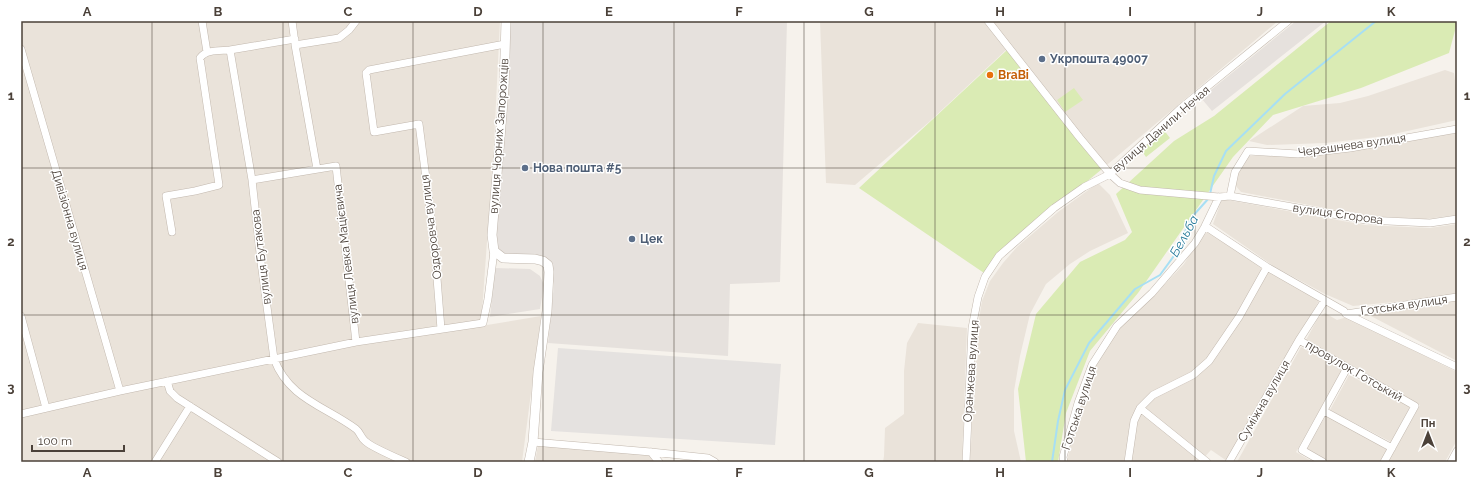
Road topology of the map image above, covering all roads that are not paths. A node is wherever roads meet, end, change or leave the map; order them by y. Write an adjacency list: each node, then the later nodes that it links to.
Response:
1 (202, 21): 11 (street)
2 (292, 21): 7 (street)
3 (356, 21): 7 (street)
4 (506, 21): 8 (street, вулиця Чорних Запорожців)
5 (988, 21): 15 (street, вулиця Данили Нечая)
6 (1288, 21): 15 (street, вулиця Данили Нечая)
7 (295, 42): 10 (street); 14 (street)
8 (505, 44): 22 (street, вулиця Чорних Запорожців); 28 (street, Оздоровча вулиця)
9 (21, 49): 12 (street, Дивізіонна вулиця)
10 (230, 50): 11 (street); 16 (street, вулиця Бутакова)
11 (207, 52): 21 (street)
12 (24, 72): 35 (street, Дивізіонна вулиця)
13 (1457, 129): 18 (street, Черешнева вулиця)
14 (317, 169): 16 (street); 30 (street, вулиця Левка Мацієвича)
15 (1110, 174): 17 (street, вулиця Єгорова); 51 (street, Оранжева вулиця)
16 (252, 180): 31 (street, вулиця Бутакова)
17 (1217, 196): 18 (street, вулиця Єгорова); 20 (street, Готська вулиця)
18 (1230, 196): 19 (street, вулиця Єгорова)
19 (1457, 220)
20 (1205, 226): 23 (street, Готська вулиця); 52 (street, Готська вулиця)
21 (172, 232)
22 (494, 251): 28 (street, вулиця Чорних Запорожців); 41 (street)
23 (1267, 267): 25 (street, Готська вулиця); 38 (street)
24 (1457, 297): 26 (street, Готська вулиця)
25 (1325, 300): 26 (street, Готська вулиця); 29 (street, Суміжна вулиця)
26 (1346, 314): 32 (street)
27 (21, 316): 37 (street)
28 (441, 329): 30 (street)
29 (1299, 340): 33 (street, провулок Готський); 55 (street, Суміжна вулиця)
30 (356, 342): 31 (street)
31 (274, 359): 34 (street); 48 (street, вулиця Бутакова)
32 (1457, 367)
33 (1348, 368): 39 (street); 42 (street, провулок Готський)
34 (167, 381): 35 (street); 36 (street)
35 (120, 391): 37 (street)
36 (190, 406): 46 (street); 47 (street)
37 (46, 408): 40 (street)
38 (1140, 408): 53 (street); 54 (street)
39 (1324, 411): 42 (street); 56 (street)
40 (21, 414)
41 (533, 442): 44 (street); 45 (street)
42 (1392, 448): 57 (street, провулок Готський)
43 (1457, 451): 58 (street)
44 (651, 452): 49 (street); 50 (street)
45 (529, 461)
46 (156, 462)
47 (278, 462)
48 (406, 462)
49 (659, 462)
50 (715, 462)
51 (966, 462)
52 (1064, 462)
53 (1128, 462)
54 (1207, 462)
55 (1228, 462)
56 (1323, 462)
57 (1384, 462)
58 (1451, 462)

